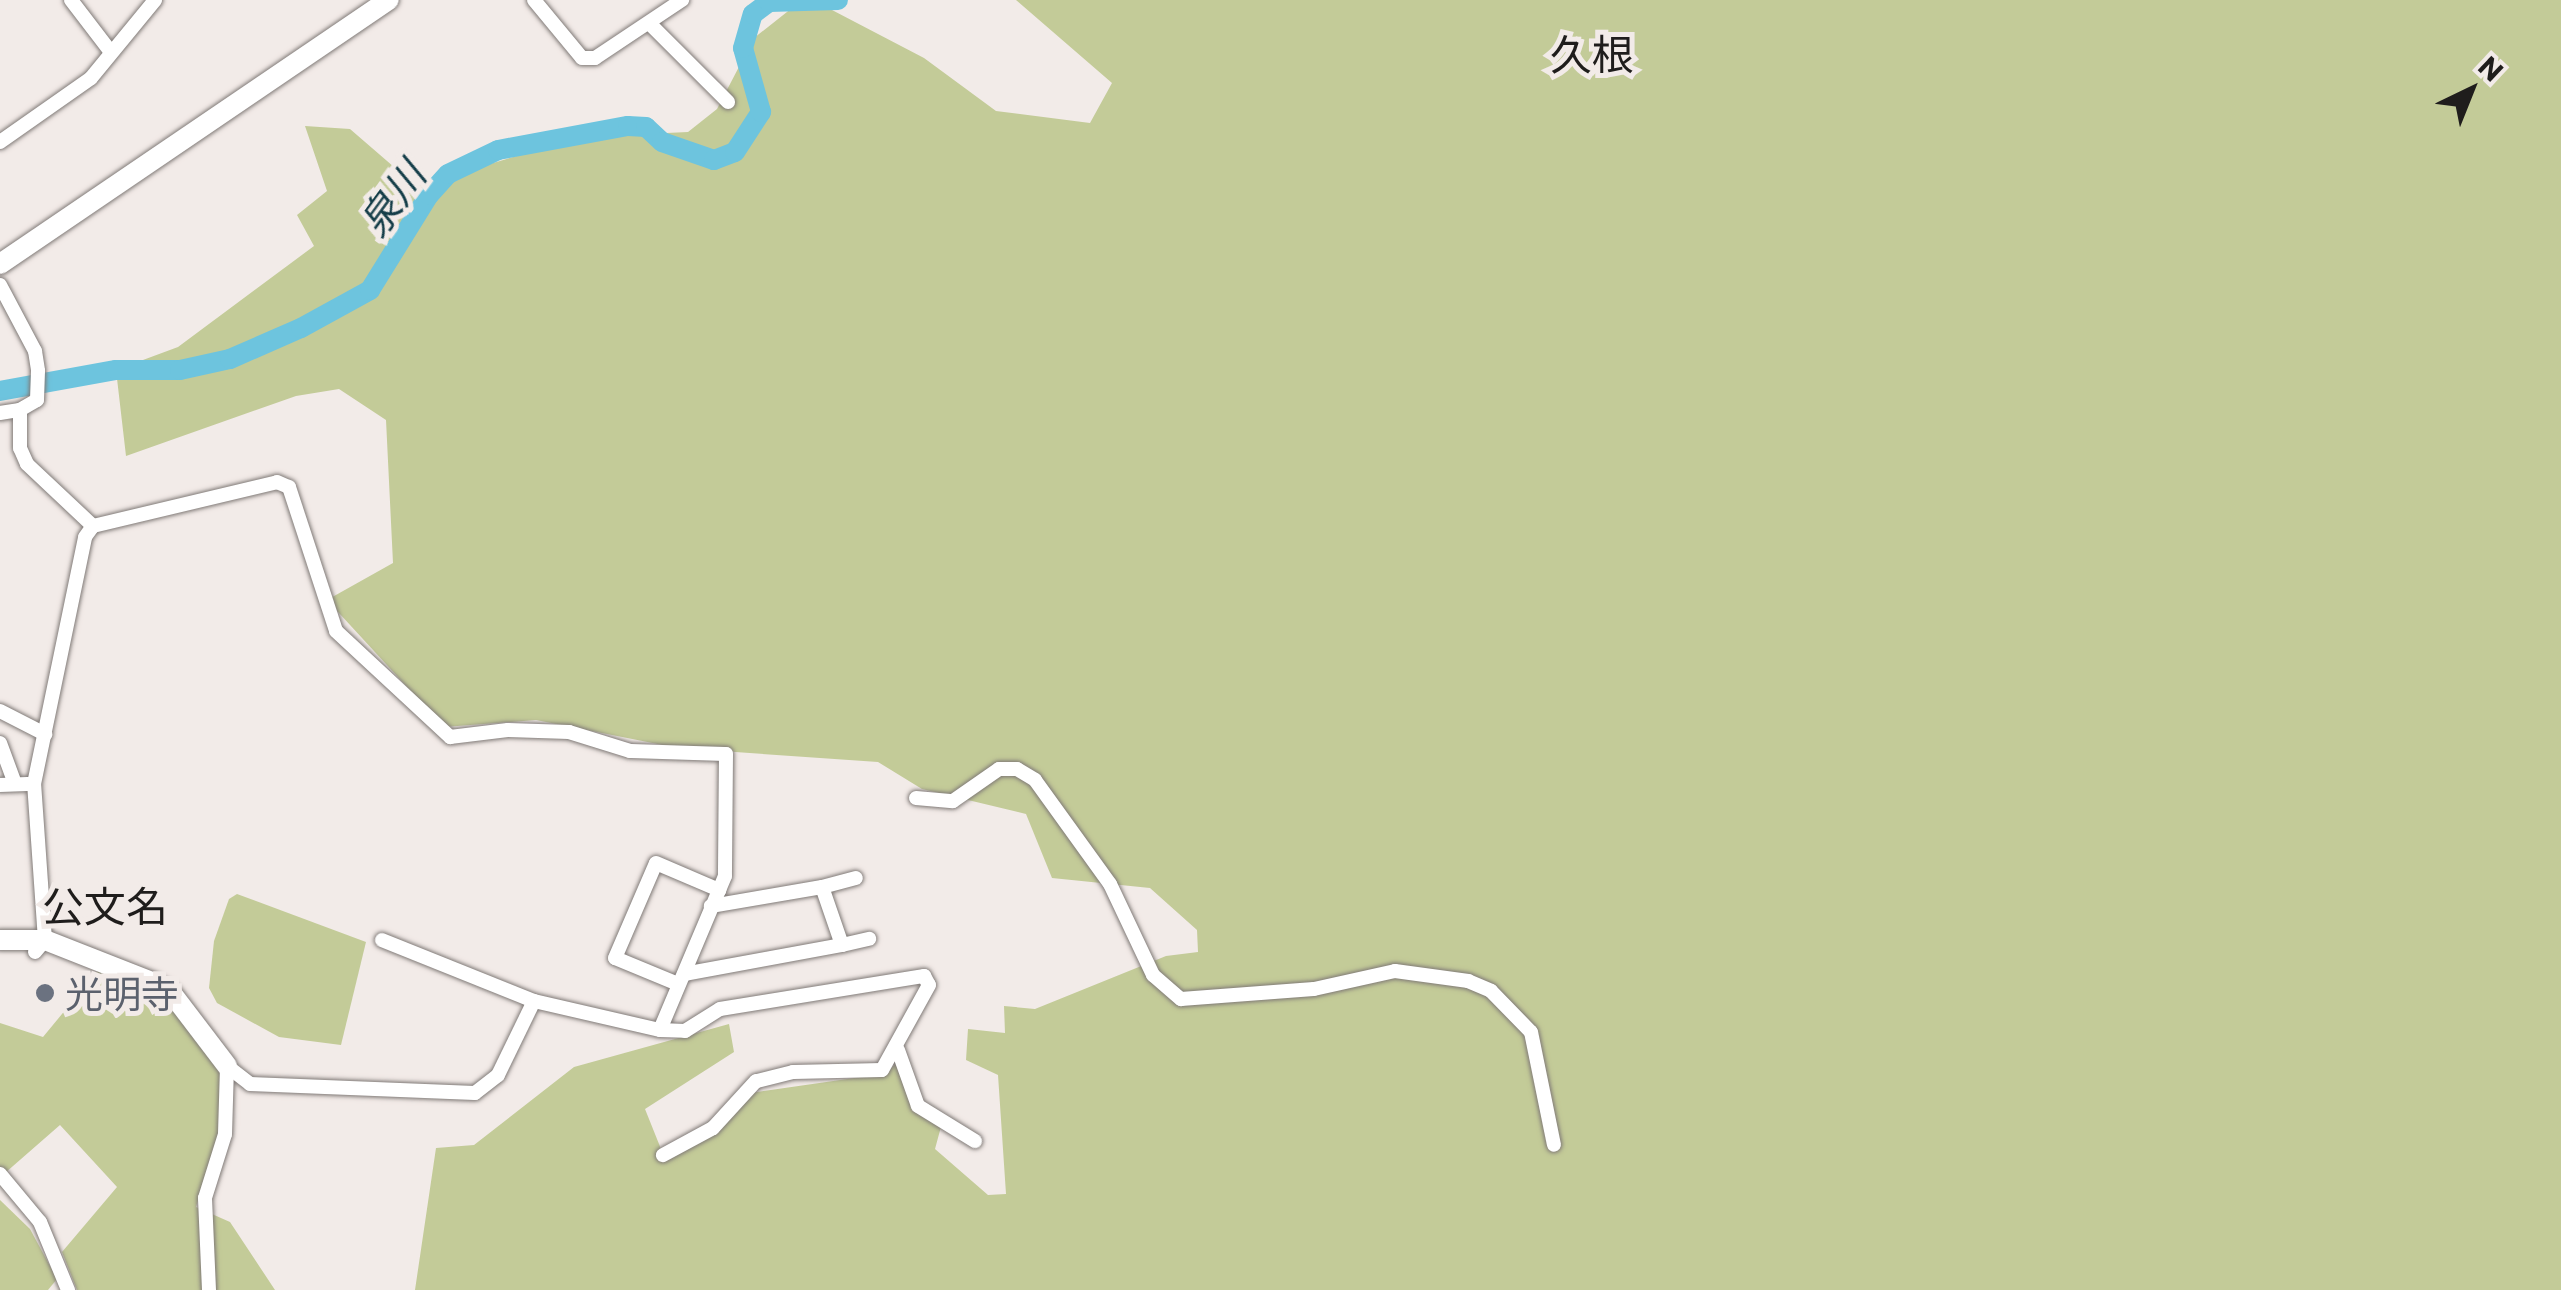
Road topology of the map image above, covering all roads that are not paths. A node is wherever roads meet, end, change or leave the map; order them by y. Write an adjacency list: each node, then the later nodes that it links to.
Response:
1 (71, 0): 7 (street)
2 (155, 0): 7 (street)
3 (388, 0): 10 (street)
4 (534, 0): 6 (street)
5 (682, 0): 6 (street)
6 (651, 24): 8 (street)
7 (110, 52): 9 (street)
8 (728, 102)
9 (0, 142)
10 (0, 264)
11 (0, 285): 12 (street)
12 (20, 410): 13 (street); 14 (street)
13 (0, 414)
14 (93, 526): 16 (street); 23 (street)
15 (0, 711): 16 (street)
16 (45, 734): 19 (street)
17 (0, 742): 18 (street)
18 (7, 782): 19 (street)
19 (34, 784): 29 (street)
20 (916, 798): 36 (street)
21 (856, 878): 22 (street)
22 (822, 886): 24 (street); 28 (street)
23 (719, 890): 24 (street); 30 (street)
24 (711, 906): 30 (street)
25 (868, 939): 28 (street)
26 (0, 940): 29 (street)
27 (382, 940): 31 (street)
28 (842, 945): 30 (street)
29 (40, 946): 34 (street)
30 (681, 979): 32 (street)
31 (534, 1001): 32 (street); 34 (street)
32 (660, 1030): 33 (street)
33 (898, 1050): 35 (street); 37 (street)
34 (227, 1066): 40 (street)
35 (975, 1142)
36 (1554, 1145)
37 (663, 1155)
38 (0, 1174): 39 (street)
39 (68, 1290)
40 (208, 1290)

